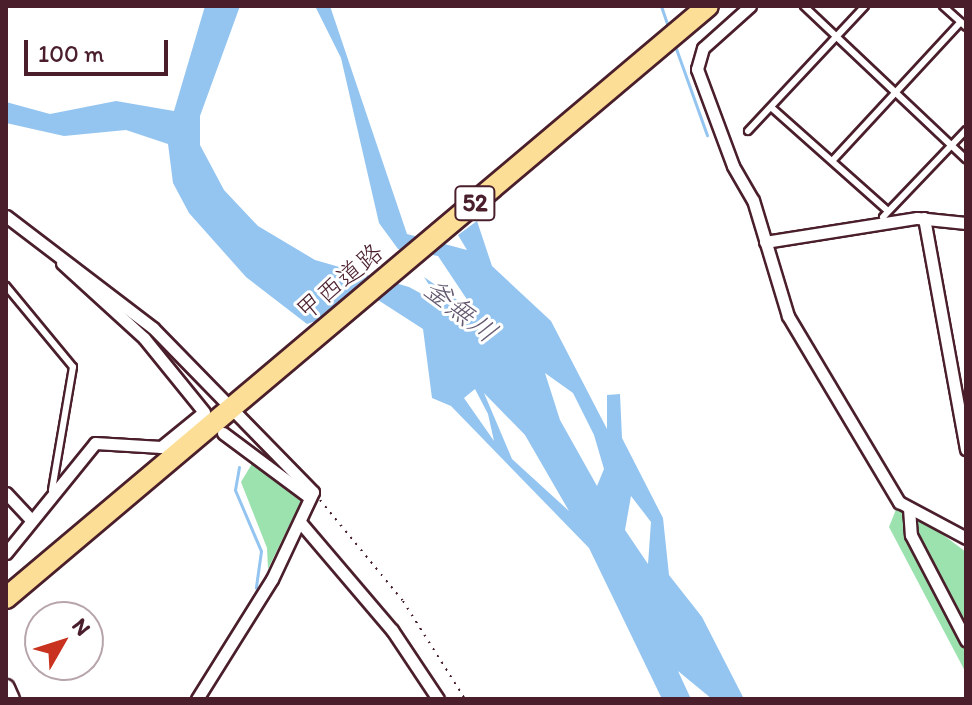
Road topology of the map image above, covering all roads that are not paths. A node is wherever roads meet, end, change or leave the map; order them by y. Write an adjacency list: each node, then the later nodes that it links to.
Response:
1 (708, 6): 21 (highway, 甲西道路 / 52)
2 (750, 6): 18 (street)
3 (804, 6): 7 (lane)
4 (865, 6): 7 (lane)
5 (943, 6): 6 (lane)
6 (963, 24): 8 (lane)
7 (835, 39): 8 (lane); 9 (lane)
8 (894, 93): 12 (lane); 14 (lane)
9 (772, 108): 11 (lane); 14 (lane)
10 (966, 130): 12 (lane)
11 (748, 131)
12 (951, 145): 13 (lane); 14 (lane)
13 (966, 159)
14 (833, 160)
15 (6, 216): 19 (street)
16 (924, 218): 17 (street); 18 (street); 23 (street)
17 (966, 223)
18 (765, 242): 27 (street)
19 (50, 248): 21 (street); 24 (street)
20 (6, 286): 24 (lane)
21 (235, 405): 26 (street); 32 (highway, 甲西道路 / 52)
22 (223, 433): 26 (street)
23 (966, 449)
24 (52, 490): 28 (street)
25 (6, 493): 28 (street)
26 (312, 495): 29 (street)
27 (909, 508): 30 (street); 33 (street)
28 (31, 520): 31 (street)
29 (300, 522): 36 (street); 37 (street)
30 (966, 538)
31 (6, 553)
32 (6, 598)
33 (966, 640)
34 (6, 688): 35 (main road)
35 (11, 699)
36 (197, 699)
37 (438, 699)

